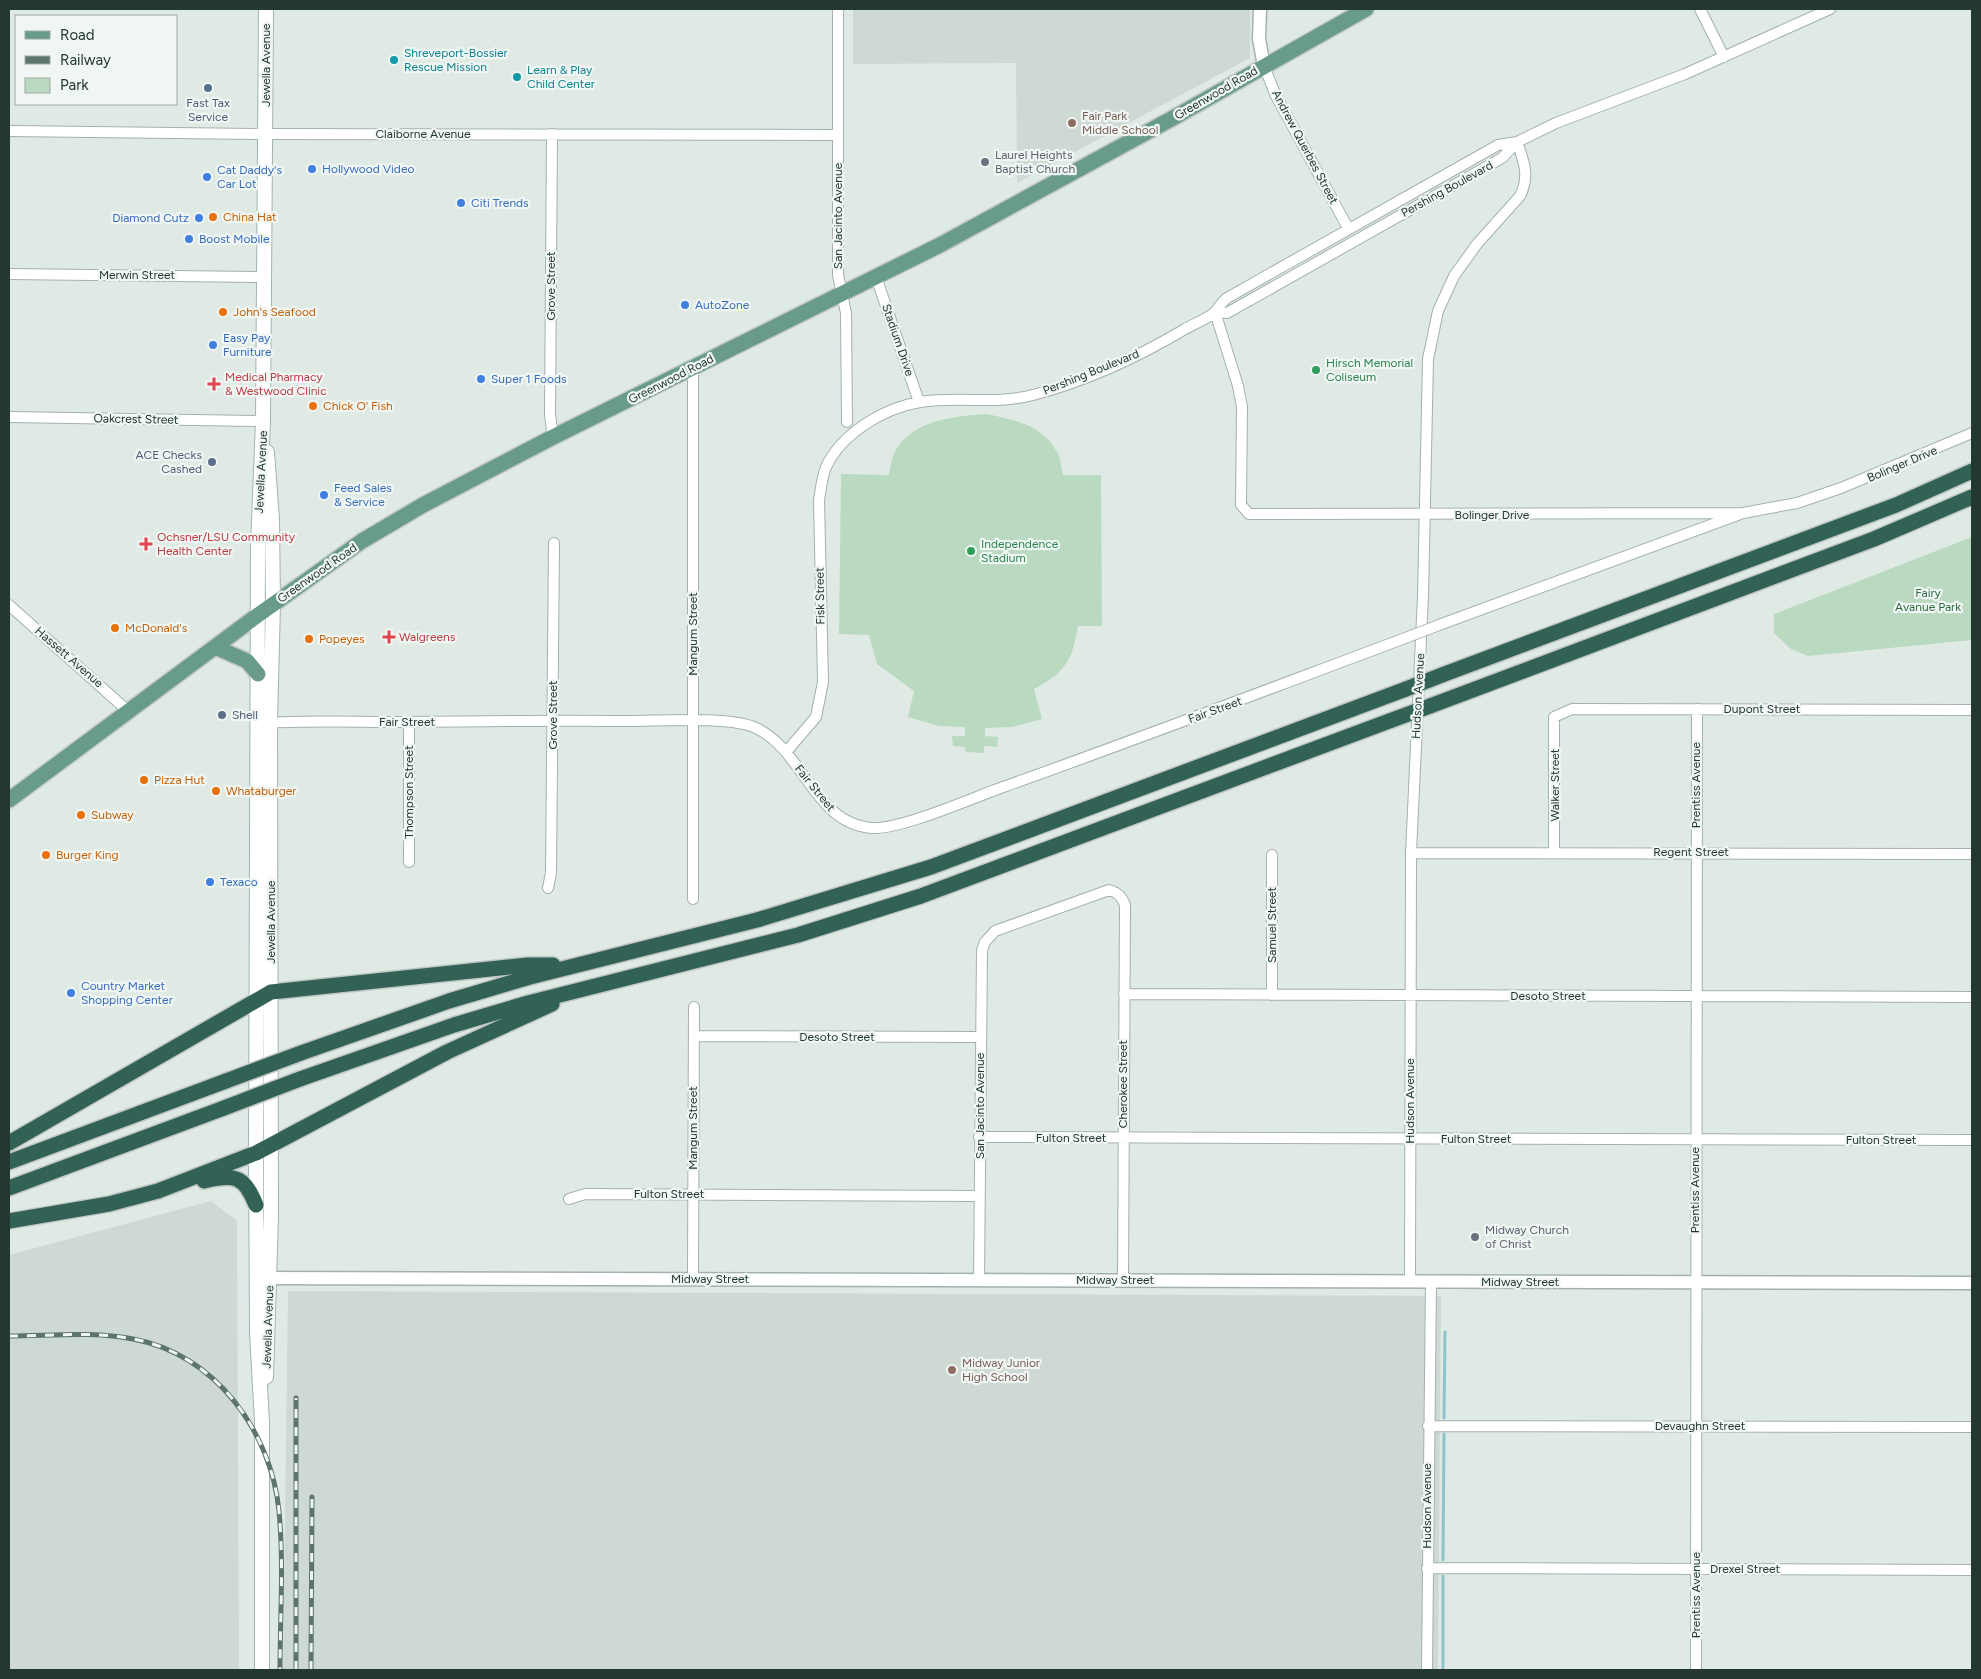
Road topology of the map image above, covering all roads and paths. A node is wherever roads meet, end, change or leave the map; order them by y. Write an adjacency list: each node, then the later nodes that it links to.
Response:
1 (266, 9): 10 (main road, Jewella Avenue)
2 (838, 9): 12 (street, San Jacinto Avenue)
3 (1260, 9): 8 (street)
4 (1366, 9): 8 (main road, Greenwood Road)
5 (1700, 9): 7 (street)
6 (1830, 9): 7 (street, Pershing Boulevard)
7 (1724, 57): 13 (street, Pershing Boulevard)
8 (1264, 66): 14 (street, Andrew Querbes Street); 17 (main road, Greenwood Road)
9 (9, 131): 10 (street, Claiborne Avenue)
10 (265, 134): 11 (street, Claiborne Avenue); 16 (main road, Jewella Avenue)
11 (552, 134): 12 (street, Claiborne Avenue); 26 (street, Grove Street)
12 (838, 135): 18 (street, San Jacinto Avenue)
13 (1517, 142): 14 (street, Pershing Boulevard); 19 (street, Pershing Boulevard); 31 (street, Hudson Avenue)
14 (1348, 228): 19 (street, Pershing Boulevard)
15 (9, 274): 16 (street, Merwin Street)
16 (265, 276): 23 (main road, Jewella Avenue)
17 (876, 278): 18 (main road, Greenwood Road); 21 (street, Stadium Drive)
18 (844, 293): 20 (main road, Greenwood Road); 24 (street, San Jacinto Avenue)
19 (1215, 312): 21 (street, Pershing Boulevard); 31 (street, Bolinger Drive)
20 (693, 368): 26 (main road, Greenwood Road); 44 (street, Mangum Street)
21 (919, 402): 27 (street, Pershing Boulevard)
22 (9, 417): 23 (street, Oakcrest Street)
23 (263, 421): 33 (main road, Jewella Avenue); 35 (main road, Jewella Avenue)
24 (848, 422)
25 (1972, 433): 30 (street, Bolinger Drive)
26 (553, 437): 33 (main road, Greenwood Road)
27 (848, 438): 47 (street, Fisk Street)
28 (1972, 471): 58 (highway, bridge)
29 (1972, 498): 59 (highway, bridge)
30 (1743, 513): 31 (street, Bolinger Drive); 36 (street, Bolinger Drive)
31 (1425, 516): 51 (street, Hudson Avenue)
32 (554, 542): 43 (street, Grove Street)
33 (272, 604): 35 (main road, Greenwood Road); 46 (main road, Jewella Avenue)
34 (9, 605): 40 (street, Hassett Avenue)
35 (258, 615): 37 (main road, Greenwood Road); 38 (main road, Jewella Avenue)
36 (1439, 625): 47 (street, Fair Street, bridge)
37 (215, 647): 38 (main road); 40 (main road, Greenwood Road)
38 (258, 674): 46 (main road, Jewella Avenue)
39 (1697, 709): 41 (street, Dupont Street); 42 (street, Dupont Street); 50 (street, Prentiss Avenue)
40 (128, 710): 48 (main road, Greenwood Road)
41 (1972, 710)
42 (1554, 717): 49 (street, Walker Street)
43 (552, 720): 44 (street, Fair Street); 45 (street, Fair Street); 55 (street, Grove Street)
44 (693, 721): 47 (street, Fair Street); 57 (street, Mangum Street)
45 (409, 722): 46 (street, Fair Street); 54 (street, Thompson Street)
46 (264, 723): 60 (main road, Jewella Avenue); 66 (main road, Jewella Avenue)
47 (787, 751)
48 (9, 800)
49 (1554, 852): 50 (street, Regent Street); 51 (street, Regent Street)
50 (1696, 852): 52 (street, Regent Street); 64 (street, Prentiss Avenue)
51 (1411, 853): 63 (street, Hudson Avenue)
52 (1972, 854)
53 (1272, 856): 62 (street, Samuel Street)
54 (408, 862)
55 (548, 888)
56 (1116, 892): 61 (street, Cherokee Street); 69 (street, San Jacinto Avenue)
57 (693, 899)
58 (572, 965): 60 (highway); 78 (highway, bridge)
59 (588, 988): 76 (highway); 79 (highway, bridge)
60 (271, 992): 66 (highway); 76 (main road, Jewella Avenue)
61 (1124, 994): 62 (street, Desoto Street); 71 (street, Cherokee Street)
62 (1272, 995): 63 (street, Desoto Street)
63 (1410, 995): 64 (street, Desoto Street); 72 (street, Hudson Avenue)
64 (1696, 996): 65 (street, Desoto Street); 73 (street, Prentiss Avenue)
65 (1972, 997)
66 (256, 1000): 75 (highway); 77 (main road, Jewella Avenue)
67 (694, 1007): 68 (street, Mangum Street)
68 (694, 1036): 69 (street, Desoto Street); 81 (street, Mangum Street)
69 (980, 1037): 70 (street, San Jacinto Avenue)
70 (980, 1138): 71 (street, Fulton Street); 82 (street, San Jacinto Avenue)
71 (1122, 1138): 72 (street, Fulton Street); 89 (street, Cherokee Street)
72 (1410, 1139): 73 (street, Fulton Street); 90 (street, Hudson Avenue)
73 (1696, 1139): 74 (street, Fulton Street); 92 (street, Prentiss Avenue)
74 (1972, 1140)
75 (9, 1143)
76 (271, 1145): 77 (highway); 86 (main road, Jewella Avenue)
77 (256, 1153): 80 (highway); 84 (main road, Jewella Avenue)
78 (9, 1162)
79 (9, 1188)
80 (158, 1191): 84 (highway); 85 (highway)
81 (693, 1194): 82 (street, Fulton Street); 83 (street, Fulton Street); 87 (street, Mangum Street)
82 (980, 1196): 88 (street, San Jacinto Avenue)
83 (569, 1199)
84 (256, 1205): 86 (main road, Jewella Avenue)
85 (9, 1221)
86 (264, 1278): 87 (street, Midway Street); 100 (main road, Jewella Avenue)
87 (693, 1279): 88 (street, Midway Street)
88 (979, 1280): 89 (street, Midway Street)
89 (1123, 1280): 90 (street, Midway Street)
90 (1410, 1281): 91 (street, Midway Street)
91 (1431, 1281): 92 (street, Midway Street); 94 (street, Hudson Avenue)
92 (1696, 1282): 93 (street, Midway Street); 95 (street, Prentiss Avenue)
93 (1972, 1283)
94 (1428, 1426): 95 (street, Devaughn Street); 97 (street, Hudson Avenue)
95 (1696, 1426): 96 (street, Devaughn Street); 98 (street, Prentiss Avenue)
96 (1972, 1427)
97 (1427, 1568): 98 (street, Drexel Street); 101 (street, Hudson Avenue)
98 (1696, 1569): 99 (street, Drexel Street); 102 (street, Prentiss Avenue)
99 (1972, 1570)
100 (262, 1670)
101 (1427, 1670)
102 (1696, 1670)

